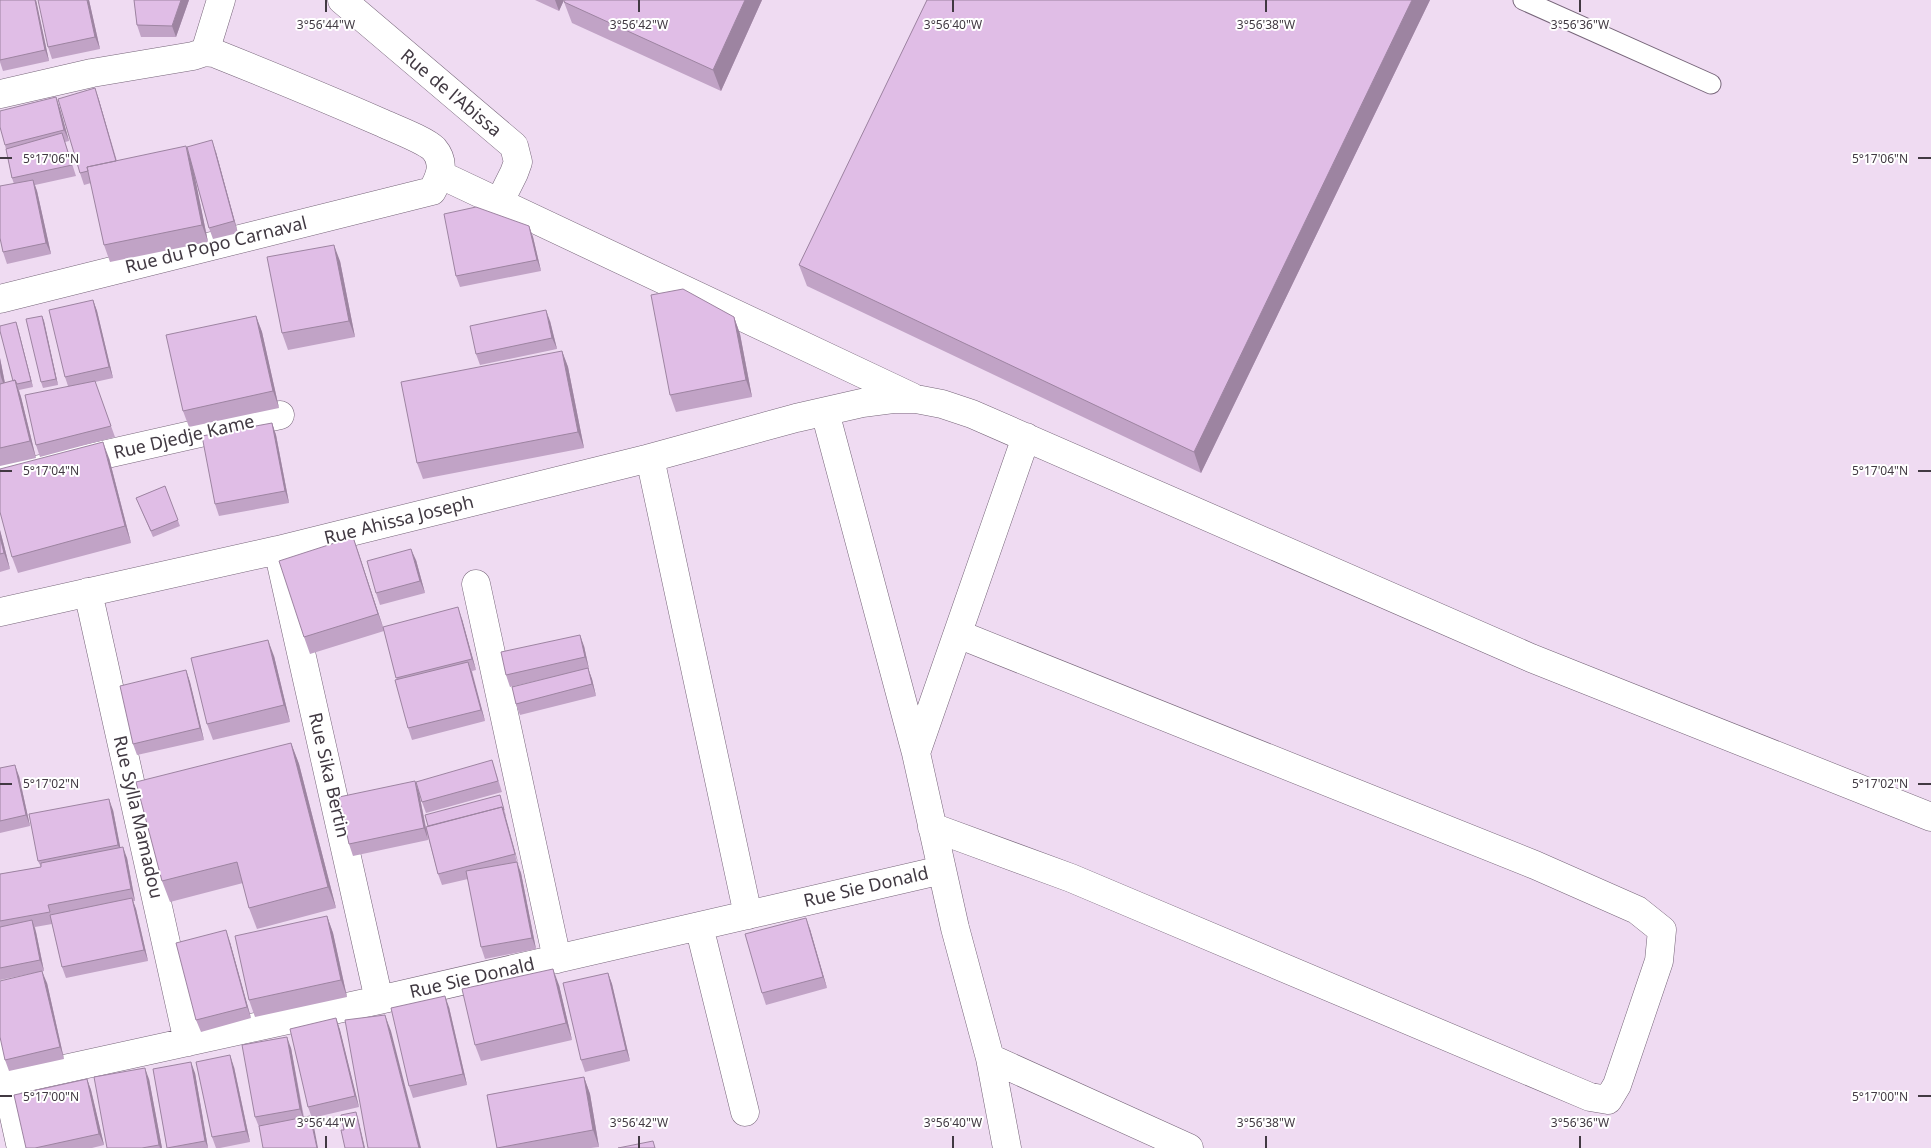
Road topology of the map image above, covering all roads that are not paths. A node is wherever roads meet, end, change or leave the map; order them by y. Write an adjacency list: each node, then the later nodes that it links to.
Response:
1 (222, 0): 4 (street)
2 (342, 0): 8 (street, Rue de l'Abissa)
3 (1523, 0): 5 (lane)
4 (199, 54): 6 (street); 7 (street)
5 (1711, 84)
6 (0, 94)
7 (437, 183): 8 (street); 9 (street, Rue du Popo Carnaval)
8 (499, 203): 10 (street)
9 (0, 299)
10 (916, 399): 11 (street, Rue Ahissa Joseph); 13 (street)
11 (824, 412): 14 (street, Rue Ahissa Joseph); 21 (street)
12 (280, 416): 15 (street, Rue Djedje Kame)
13 (1026, 437): 20 (street); 22 (street)
14 (650, 458): 16 (street, Rue Ahissa Joseph); 25 (street)
15 (0, 478)
16 (278, 550): 18 (street, Rue Ahissa Joseph); 28 (street, Rue Sika Bertin)
17 (476, 584): 27 (street)
18 (88, 592): 19 (street, Rue Ahissa Joseph); 29 (street, Rue Sylla Mamadou)
19 (0, 612)
20 (958, 634): 21 (street); 23 (street)
21 (916, 753): 23 (street)
22 (1931, 817)
23 (932, 827): 24 (street)
24 (942, 870): 25 (street, Rue Sie Donald); 31 (street)
25 (748, 915): 26 (street, Rue Sie Donald)
26 (699, 926): 27 (street, Rue Sie Donald); 33 (street)
27 (557, 959): 28 (street, Rue Sie Donald)
28 (379, 1000): 29 (street, Rue Sie Donald)
29 (188, 1042): 32 (street, Rue Sie Donald)
30 (0, 1053): 32 (street)
31 (990, 1058): 35 (street); 36 (street)
32 (3, 1083): 34 (street)
33 (745, 1112)
34 (22, 1148)
35 (1007, 1148)
36 (1189, 1148)

